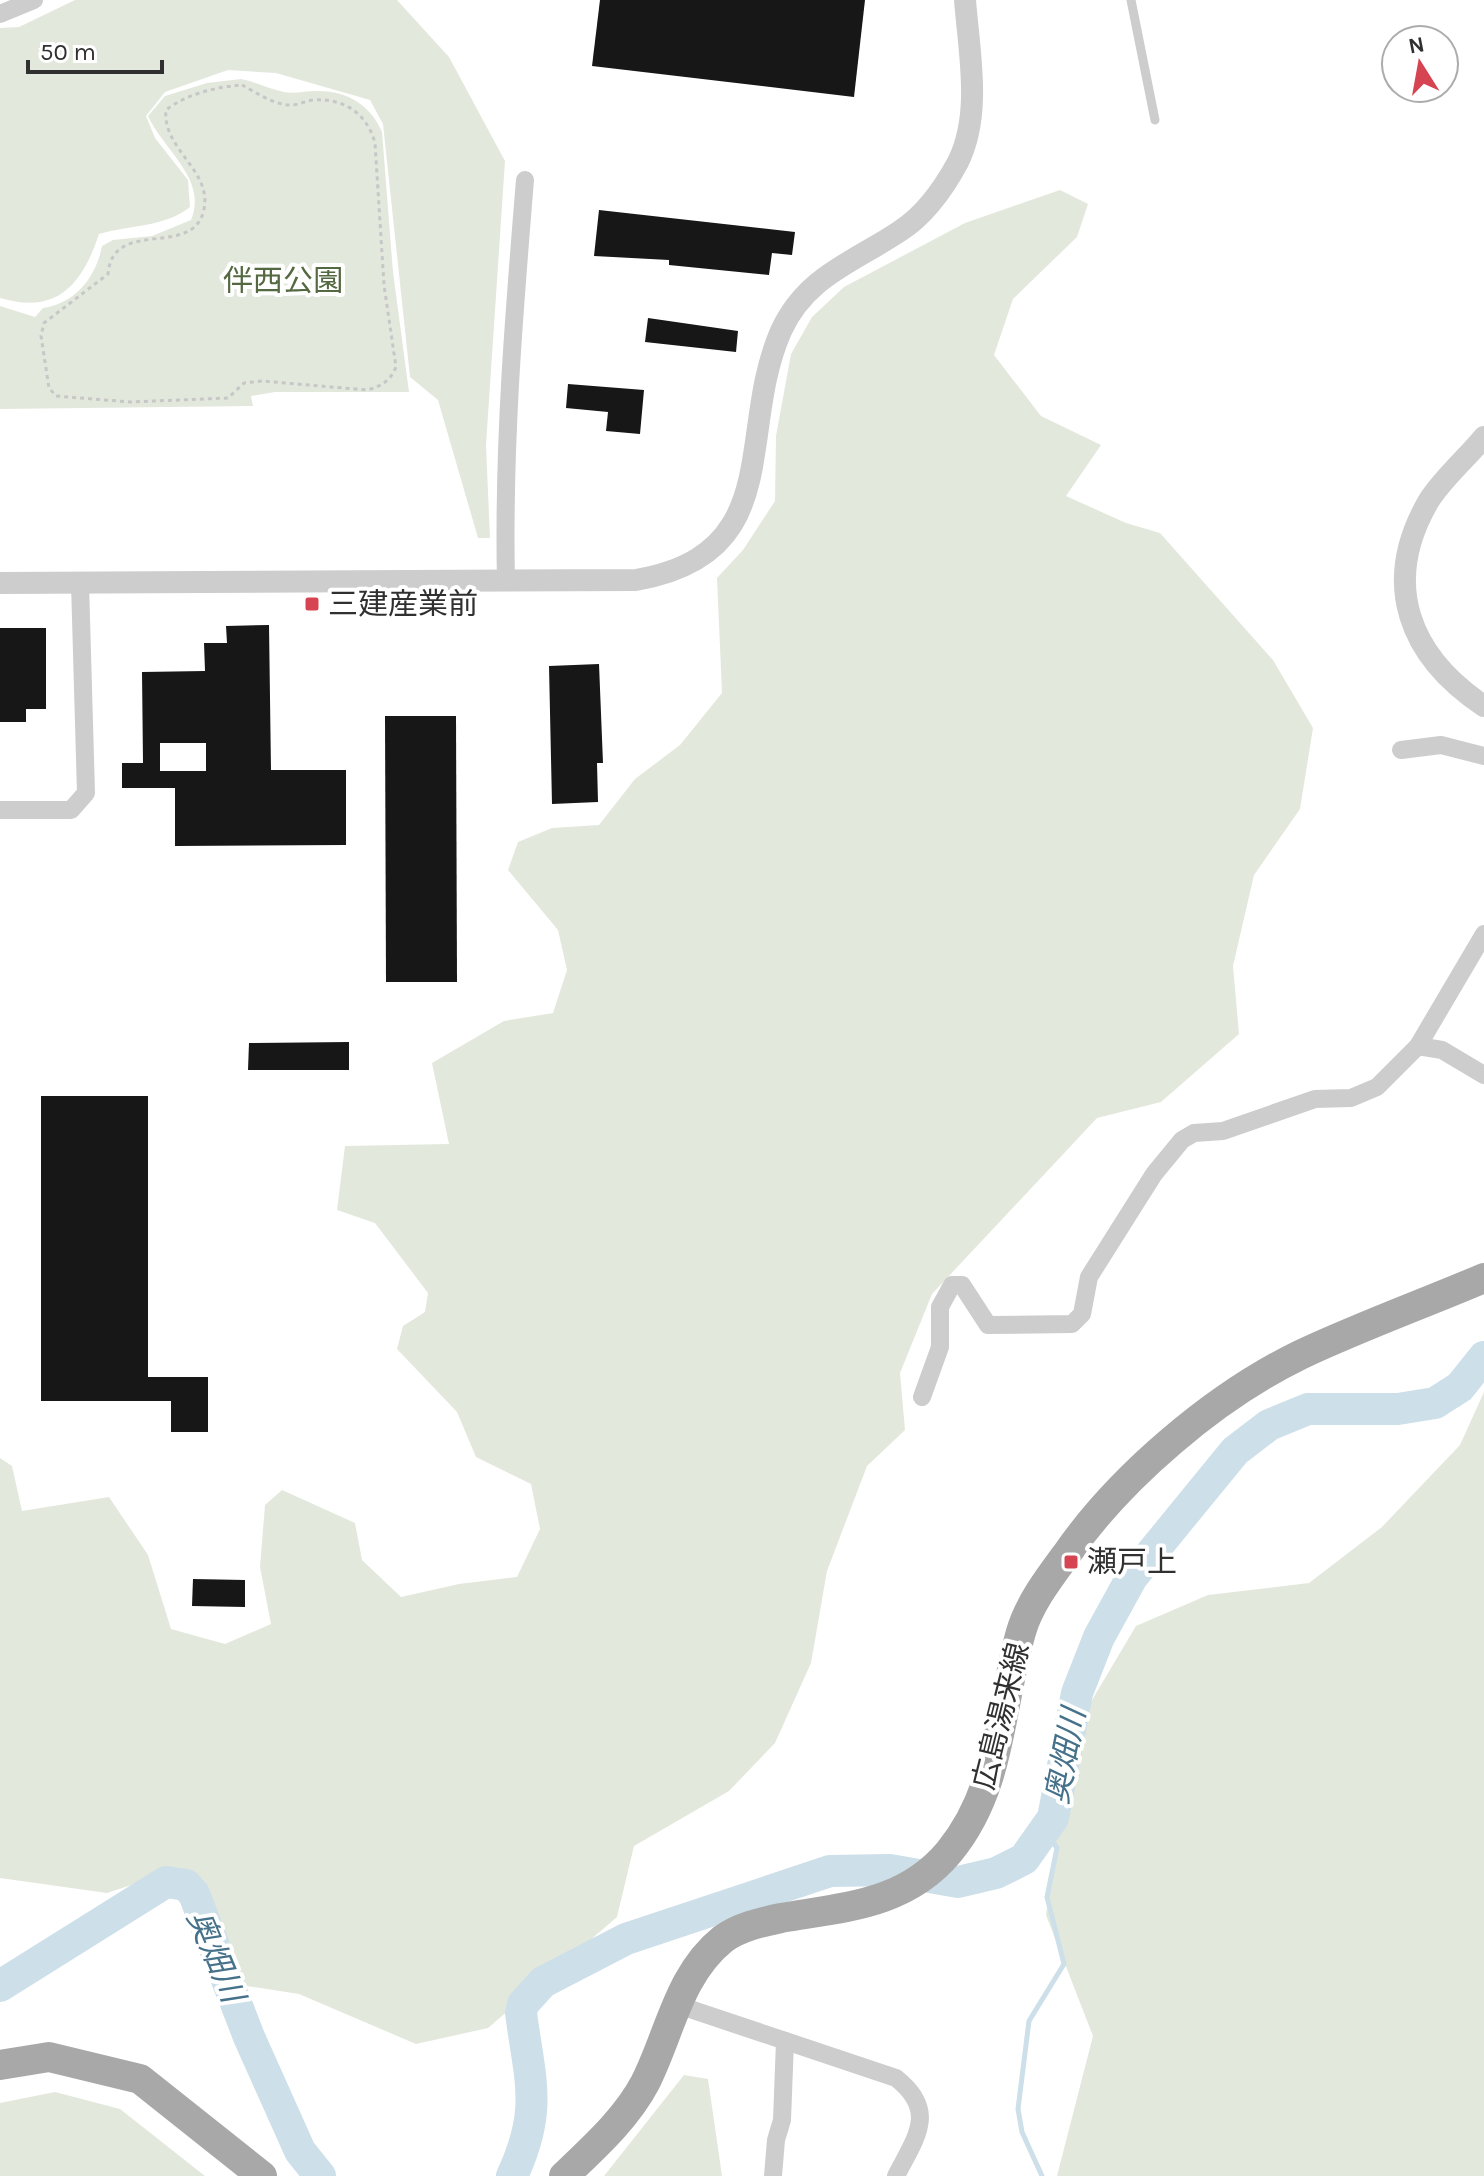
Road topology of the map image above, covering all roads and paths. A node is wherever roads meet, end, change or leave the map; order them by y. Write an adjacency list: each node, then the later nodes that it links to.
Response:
1 (34, 0): 4 (street)
2 (965, 0): 9 (street)
3 (1131, 0): 5 (lane)
4 (0, 14)
5 (1155, 120)
6 (525, 180): 9 (street)
7 (41, 336): 7 (path)
8 (1484, 437): 12 (street)
9 (506, 581): 11 (street)
10 (0, 583): 11 (street)
11 (80, 583): 15 (street)
12 (1484, 706)
13 (1401, 750): 14 (street)
14 (1484, 756)
15 (0, 810)
16 (1484, 934): 17 (street)
17 (1418, 1046): 18 (street); 20 (street)
18 (1484, 1075)
19 (1484, 1278): 21 (main road, 広島湯来線)
20 (922, 1397)
21 (675, 2004): 22 (street); 25 (main road, 広島湯来線)
22 (785, 2041): 26 (street); 27 (street)
23 (0, 2065): 24 (main road)
24 (262, 2176)
25 (564, 2176)
26 (773, 2176)
27 (896, 2176)

